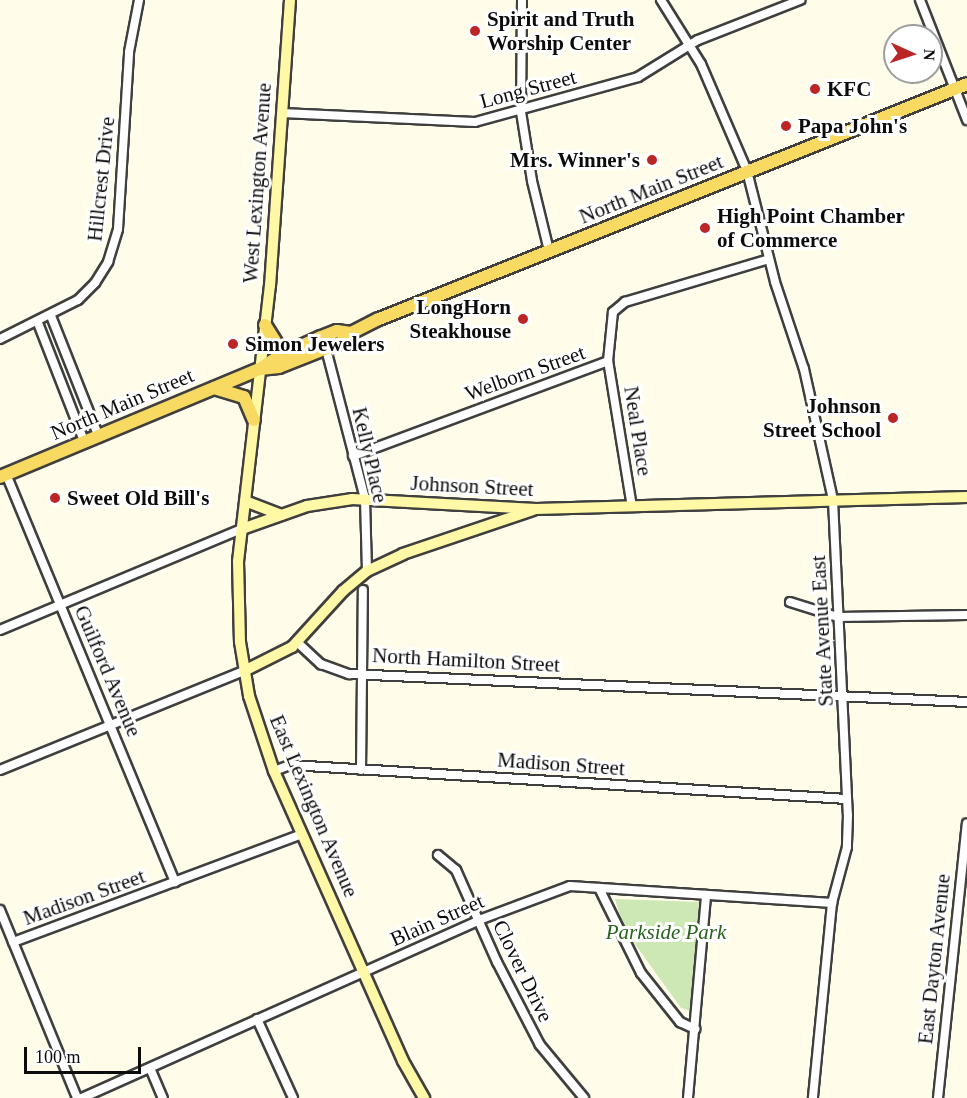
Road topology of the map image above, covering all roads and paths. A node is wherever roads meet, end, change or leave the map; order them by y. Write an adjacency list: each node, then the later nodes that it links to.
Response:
1 (139, 0): 16 (street, Hillcrest Drive)
2 (290, 0): 11 (street, West Lexington Avenue)
3 (522, 0): 10 (street)
4 (661, 0): 7 (street, State Avenue East)
5 (800, 0): 7 (street, Long Street)
6 (920, 0): 9 (street)
7 (690, 47): 10 (street, Long Street); 13 (street, State Avenue East)
8 (967, 84): 9 (main road, North Main Street)
9 (952, 90): 12 (street); 13 (main road, North Main Street)
10 (521, 112): 11 (street, Long Street); 14 (street)
11 (282, 113): 18 (street, West Lexington Avenue)
12 (967, 120)
13 (747, 171): 14 (main road, North Main Street); 15 (street, State Avenue East)
14 (549, 251): 19 (main road, North Main Street)
15 (769, 259): 23 (street, Welborn Street); 33 (street, State Avenue East)
16 (51, 316): 17 (street, Hillcrest Drive); 27 (street)
17 (38, 323): 20 (street, Hillcrest Drive); 28 (street)
18 (265, 325): 22 (main road); 24 (street, West Lexington Avenue)
19 (351, 333): 21 (main road, North Main Street); 22 (main road, North Main Street)
20 (0, 339)
21 (326, 349): 24 (main road, North Main Street); 29 (street, Kelly Place)
22 (291, 351): 24 (main road, North Main Street)
23 (608, 361): 29 (street, Welborn Street); 36 (street, Neal Place)
24 (260, 369): 25 (main road, North Main Street); 26 (street, East Lexington Avenue)
25 (212, 388): 26 (main road); 27 (main road, North Main Street)
26 (254, 420): 34 (street, East Lexington Avenue)
27 (98, 435): 28 (main road, North Main Street)
28 (84, 441): 30 (main road, North Main Street)
29 (353, 456): 32 (street, Kelly Place)
30 (3, 475): 44 (street, Guilford Avenue)
31 (967, 497): 33 (street, Johnson Street)
32 (365, 499): 35 (street, Johnson Street); 38 (street, Johnson Street); 41 (street, Kelly Place)
33 (833, 500): 36 (street, Johnson Street); 46 (street, State Avenue East)
34 (245, 501): 38 (street); 39 (street, East Lexington Avenue)
35 (486, 505): 37 (street, Johnson Street); 40 (street)
36 (632, 507): 37 (street, Johnson Street)
37 (536, 509): 40 (street)
38 (281, 515): 39 (street, Johnson Street)
39 (242, 529): 44 (street, Johnson Street); 49 (street, East Lexington Avenue)
40 (469, 530): 41 (street)
41 (367, 572): 48 (street)
42 (363, 590): 50 (street)
43 (790, 602): 46 (street)
44 (61, 605): 47 (street, Johnson Street); 53 (street, Guilford Avenue)
45 (967, 615): 46 (street)
46 (838, 617): 51 (street, State Avenue East)
47 (0, 630)
48 (297, 642): 49 (street); 50 (street, North Hamilton Street)
49 (244, 671): 53 (street); 56 (street, East Lexington Avenue)
50 (362, 674): 51 (street, North Hamilton Street); 55 (street)
51 (843, 697): 52 (street, North Hamilton Street); 57 (street, State Avenue East)
52 (967, 702)
53 (111, 724): 54 (street); 61 (street, Guilford Avenue)
54 (0, 770)
55 (361, 770): 56 (street, Madison Street); 57 (street, Madison Street)
56 (274, 771): 59 (street, East Lexington Avenue)
57 (847, 799): 65 (street, State Avenue East)
58 (967, 824): 63 (street, East Dayton Avenue)
59 (302, 834): 61 (street, Madison Street); 69 (street, East Lexington Avenue)
60 (438, 855): 67 (street, Clover Drive)
61 (175, 882): 68 (street, Madison Street)
62 (598, 888): 64 (street, Blain Street); 67 (street, Blain Street); 71 (street)
63 (963, 889): 81 (street, East Dayton Avenue)
64 (706, 896): 65 (street, Blain Street); 71 (street)
65 (832, 903): 80 (street, State Avenue East)
66 (0, 910): 68 (street)
67 (479, 920): 69 (street, Blain Street); 78 (street, Clover Drive)
68 (13, 942): 73 (street)
69 (364, 972): 70 (street, Blain Street); 77 (street, East Lexington Avenue)
70 (257, 1019): 72 (street, Blain Street); 76 (street)
71 (695, 1029): 79 (street)
72 (150, 1068): 74 (street, Blain Street); 75 (street)
73 (77, 1098)
74 (82, 1098)
75 (163, 1098)
76 (293, 1098)
77 (424, 1098)
78 (584, 1098)
79 (688, 1098)
80 (813, 1098)
81 (938, 1098)

